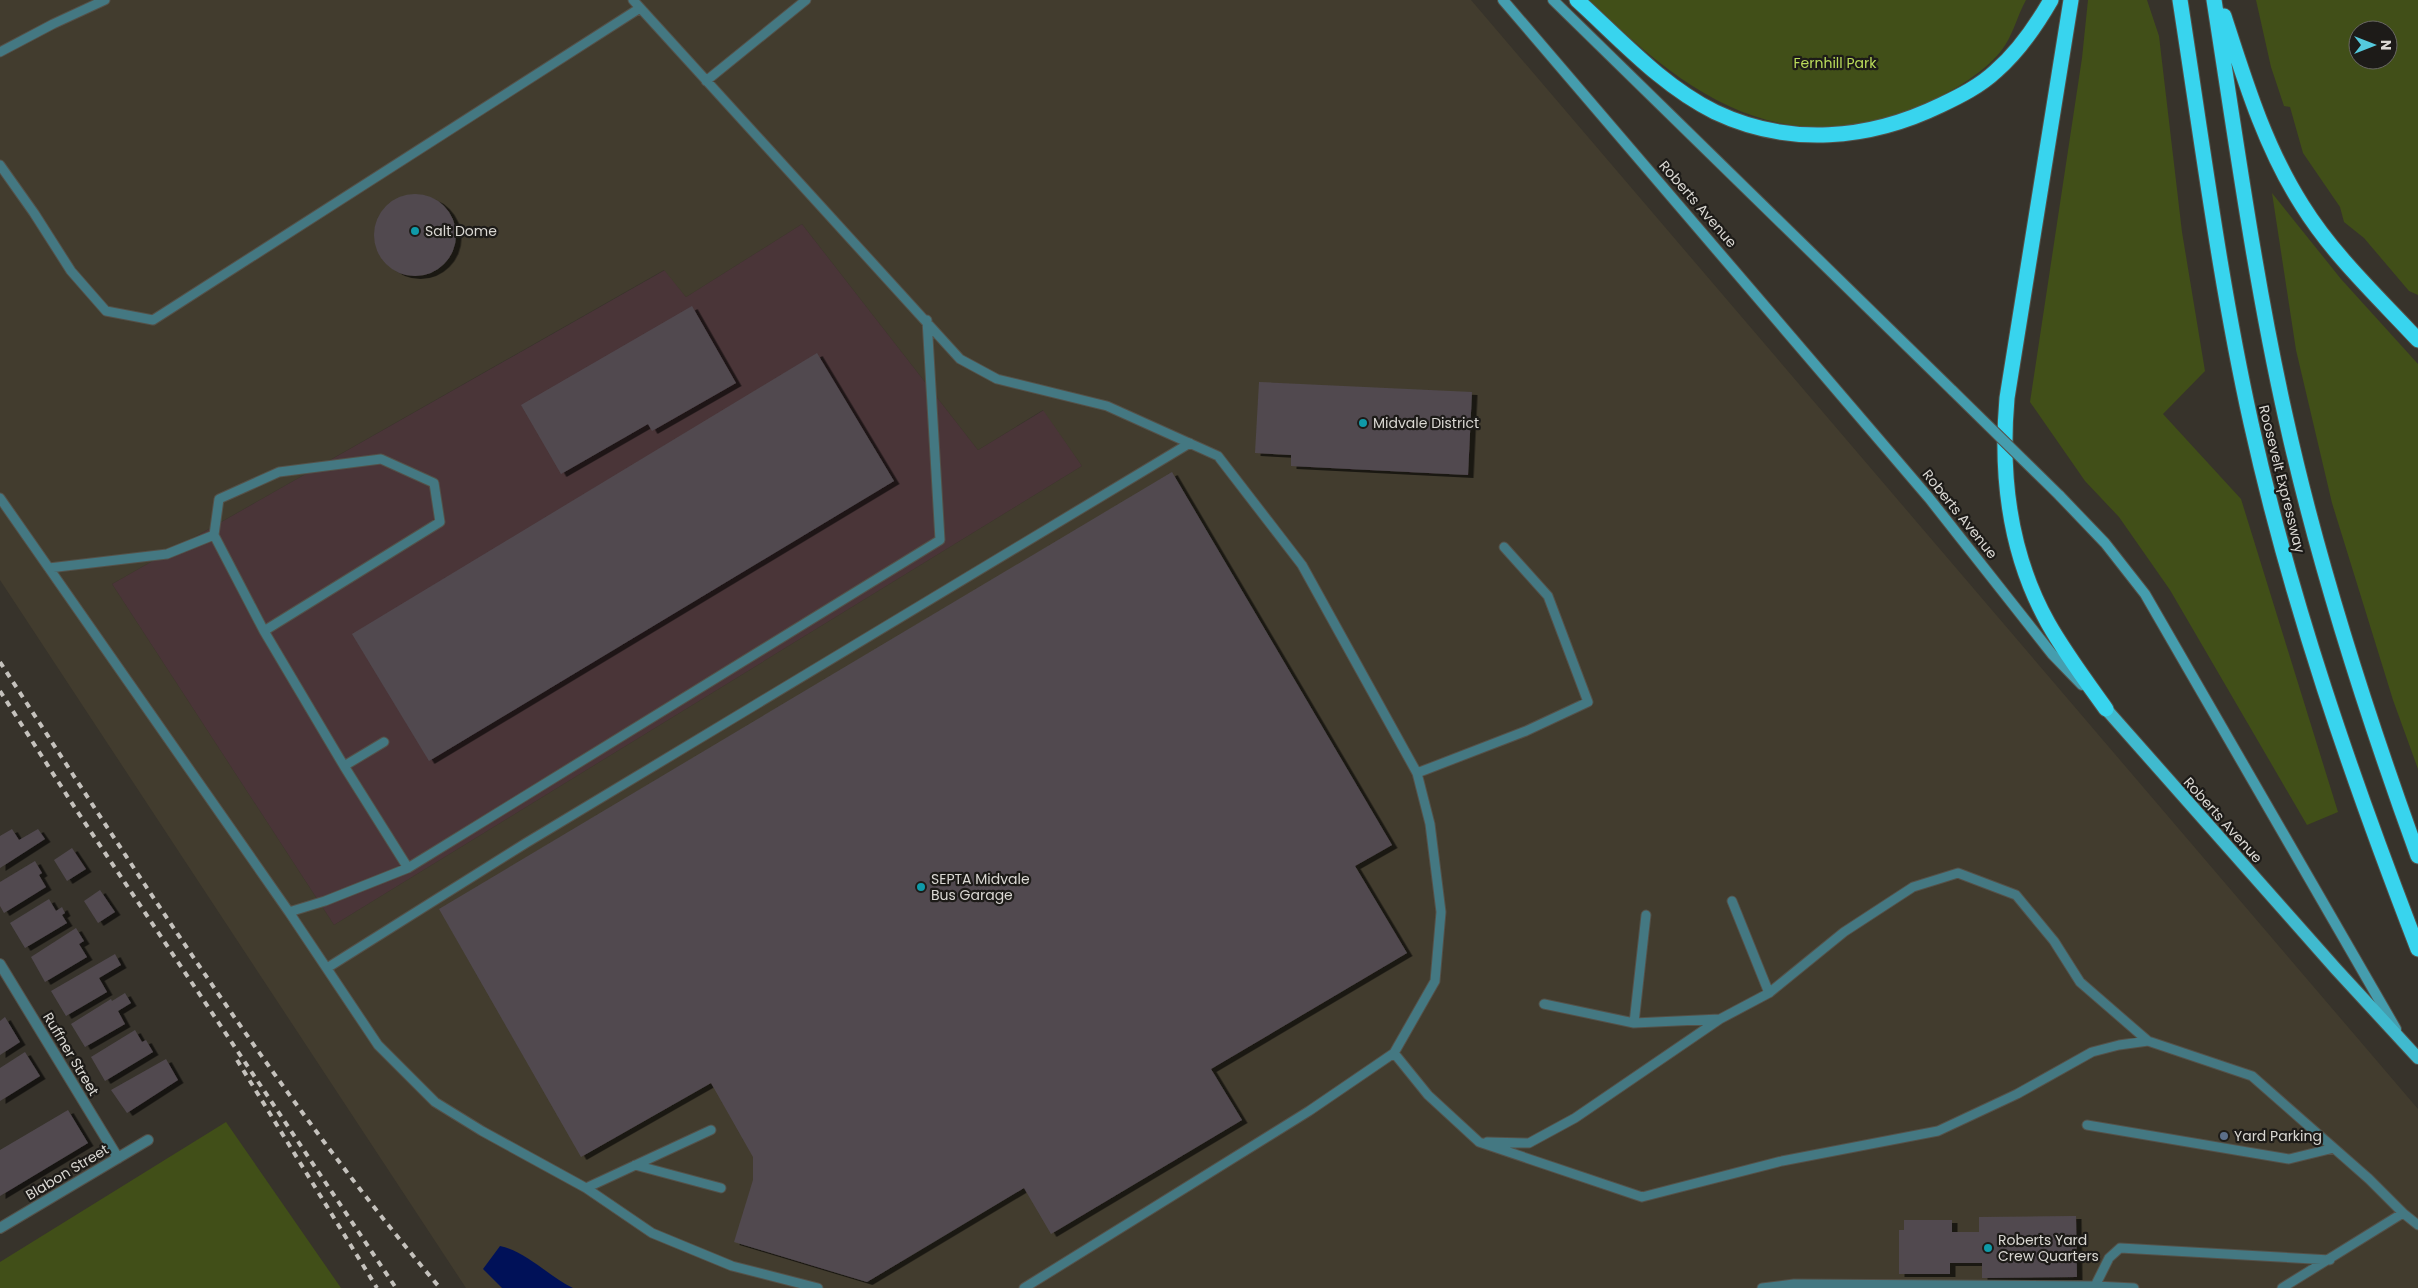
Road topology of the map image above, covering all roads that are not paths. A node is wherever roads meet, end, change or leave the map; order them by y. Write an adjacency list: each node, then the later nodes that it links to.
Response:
1 (105, 0): 13 (lane)
2 (633, 0): 12 (lane)
3 (806, 0): 14 (lane)
4 (1504, 0): 24 (main road, Roberts Avenue)
5 (1553, 0): 40 (main road, Roberts Avenue, bridge)
6 (1577, 0): 7 (highway)
7 (2051, 0)
8 (2071, 0): 24 (highway)
9 (2180, 0): 33 (highway, Roosevelt Expressway)
10 (2214, 0): 28 (highway, Roosevelt Expressway)
11 (2219, 0): 17 (highway)
12 (640, 8): 14 (lane); 15 (lane)
13 (0, 52)
14 (706, 81): 16 (lane)
15 (0, 165)
16 (927, 320): 18 (lane); 29 (lane)
17 (2418, 340)
18 (1190, 443): 27 (lane); 35 (lane)
19 (0, 498): 22 (lane)
20 (214, 535): 22 (lane); 23 (lane); 23 (lane)
21 (1504, 547): 27 (lane)
22 (49, 568): 31 (lane)
23 (264, 631): 26 (lane)
24 (2106, 709): 40 (main road, Roberts Avenue)
25 (384, 742): 26 (lane)
26 (344, 766): 29 (lane)
27 (1417, 773): 42 (lane)
28 (2418, 856)
29 (408, 868): 31 (lane)
30 (1732, 901): 36 (lane)
31 (289, 912): 35 (lane)
32 (1646, 915): 39 (lane)
33 (2418, 948)
34 (0, 964): 49 (street, Ruffner Street)
35 (327, 968): 51 (lane)
36 (1769, 993): 38 (lane); 41 (lane)
37 (1544, 1004): 39 (lane)
38 (1720, 1019): 39 (lane); 47 (lane)
39 (1634, 1023)
40 (2401, 1038): 43 (main road, Roberts Avenue)
41 (2148, 1041): 47 (lane); 48 (lane)
42 (1394, 1053): 47 (lane); 59 (lane)
43 (2418, 1058)
44 (2088, 1125): 48 (lane)
45 (711, 1130): 50 (lane)
46 (148, 1140): 49 (street, Blabon Street)
47 (1479, 1142)
48 (2334, 1148): 53 (lane)
49 (118, 1158): 55 (street, Blabon Street)
50 (635, 1165): 51 (lane); 52 (lane)
51 (586, 1188): 58 (lane)
52 (720, 1188)
53 (2403, 1213): 54 (lane); 56 (lane)
54 (2418, 1225)
55 (0, 1228)
56 (2330, 1260): 57 (lane); 62 (lane)
57 (2095, 1286): 60 (lane); 61 (lane)
58 (818, 1288)
59 (1024, 1288)
60 (1762, 1288)
61 (2134, 1288)
62 (2282, 1288)

